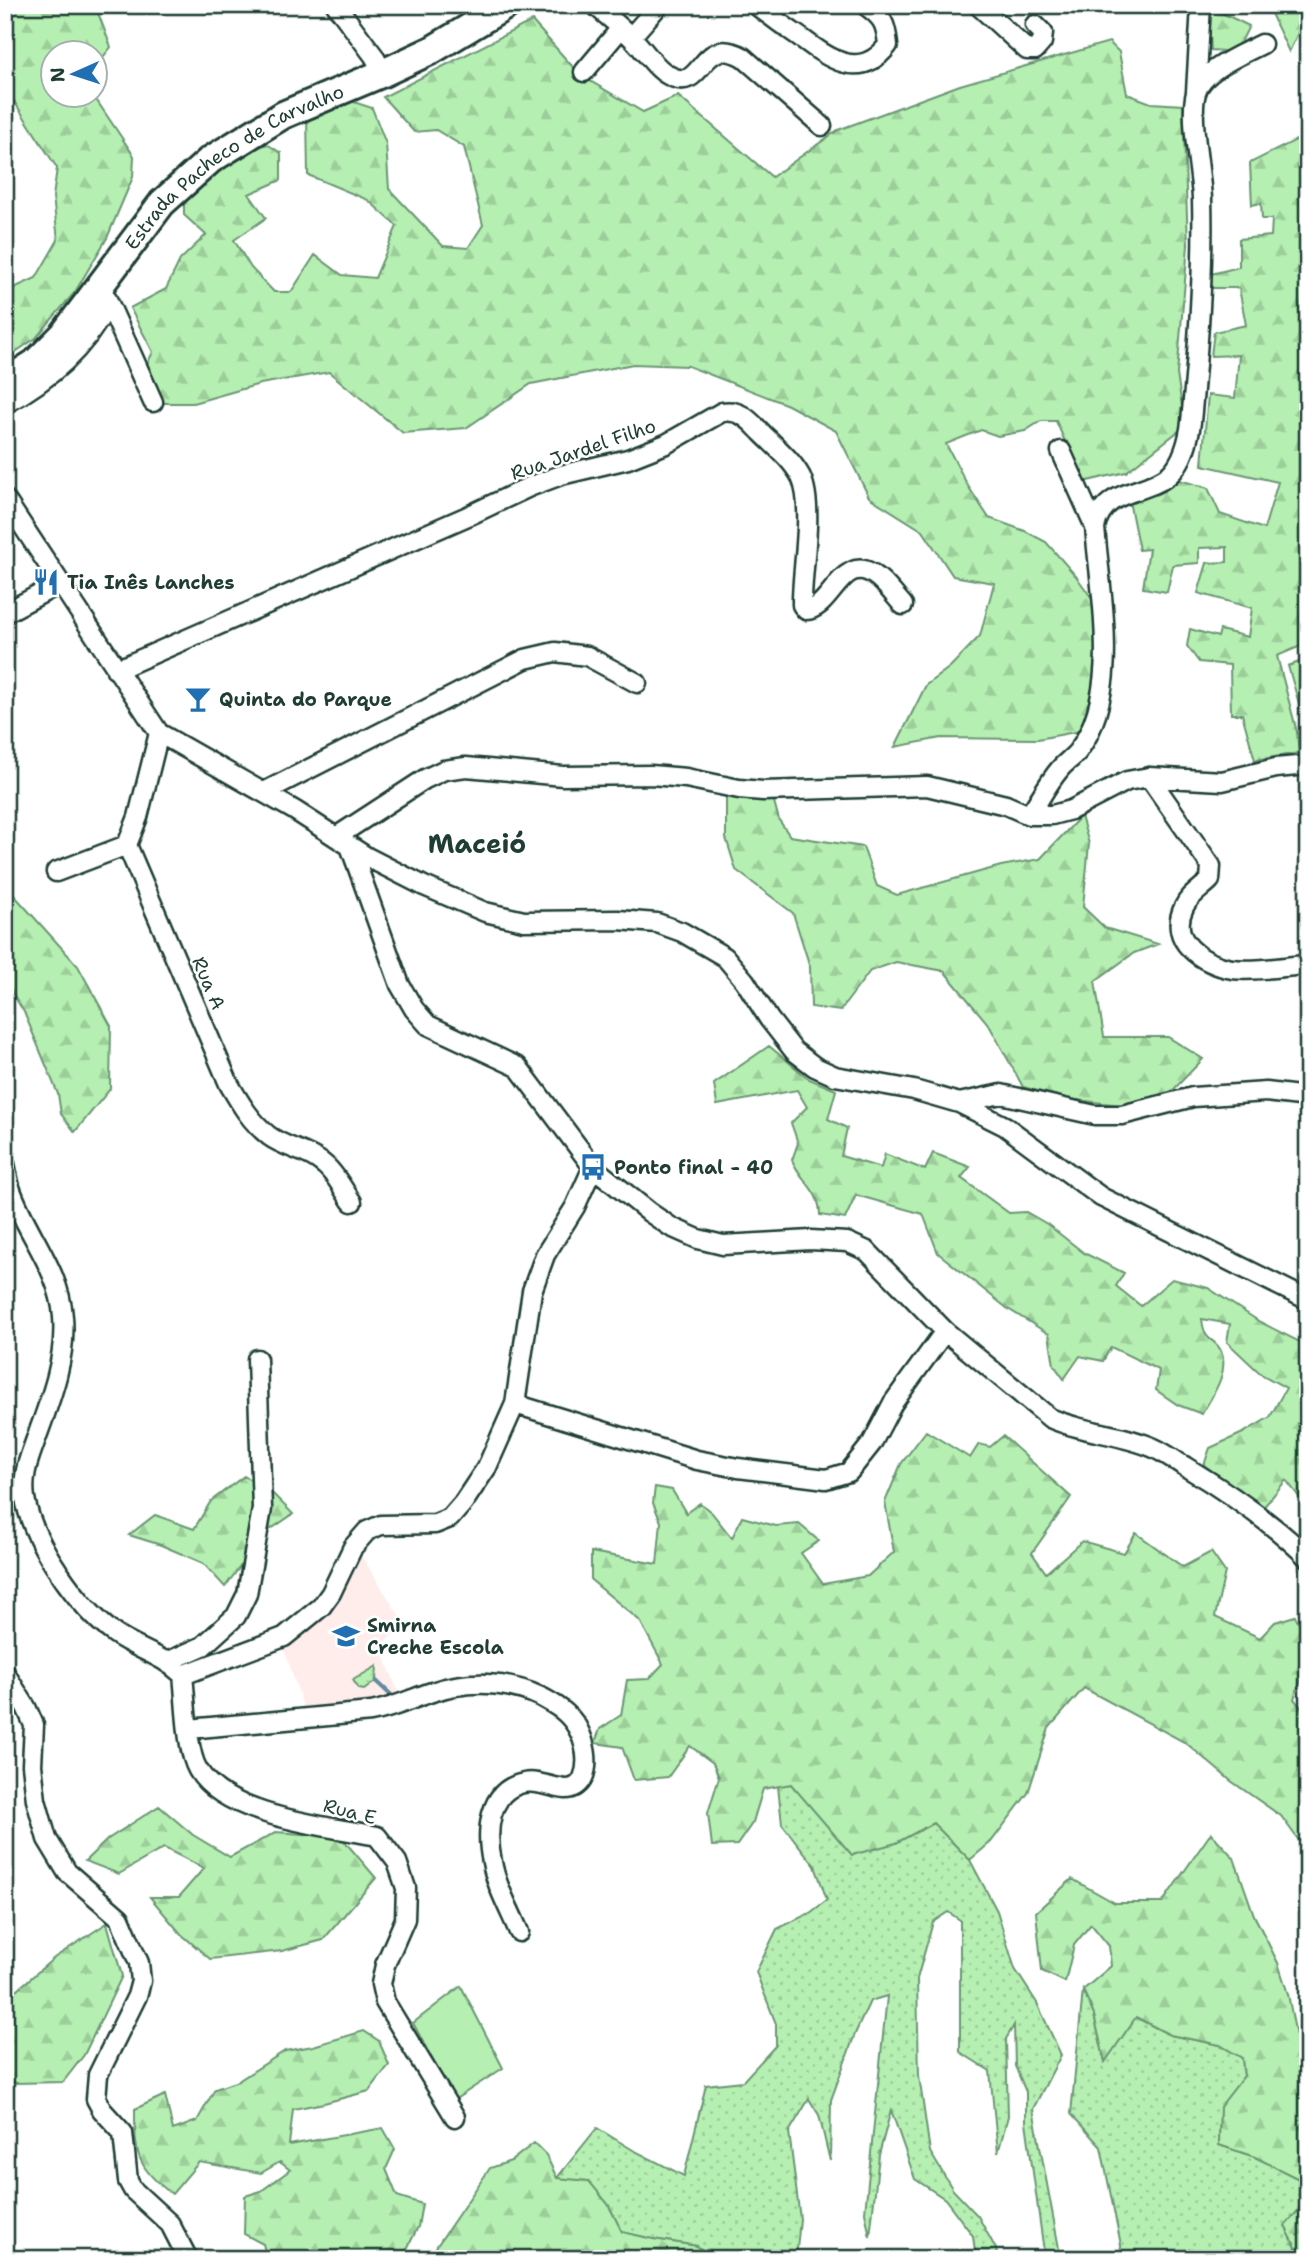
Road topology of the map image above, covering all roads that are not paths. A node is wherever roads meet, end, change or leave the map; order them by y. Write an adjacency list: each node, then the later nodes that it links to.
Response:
1 (336, 5): 13 (street)
2 (507, 5): 13 (main road, Estrada Pacheco de Carvalho)
3 (595, 5): 10 (street)
4 (659, 5): 10 (street)
5 (756, 5): 6 (street)
6 (866, 5)
7 (978, 5): 9 (street)
8 (1201, 5): 14 (street)
9 (1035, 25)
10 (626, 33): 12 (street); 15 (street)
11 (1262, 44): 14 (street)
12 (584, 72)
13 (383, 73): 16 (main road, Estrada Pacheco de Carvalho)
14 (1196, 92): 22 (street)
15 (822, 126)
16 (105, 293): 17 (main road, Estrada Pacheco de Carvalho); 18 (street); 19 (street)
17 (5, 382)
18 (153, 402)
19 (5, 404)
20 (1061, 451): 22 (street)
21 (5, 499): 23 (street)
22 (1095, 527): 32 (street)
23 (61, 583): 25 (street); 26 (street)
24 (903, 605): 26 (street, Rua Jardel Filho)
25 (5, 612)
26 (116, 670): 28 (street)
27 (637, 683): 31 (street)
28 (159, 733): 31 (street); 34 (street)
29 (1308, 765): 30 (street)
30 (1149, 777): 32 (street); 36 (street)
31 (264, 792): 33 (street)
32 (1029, 815): 33 (street)
33 (343, 841): 38 (street); 40 (street)
34 (127, 845): 35 (street); 42 (street, Rua A)
35 (56, 872)
36 (1308, 965)
37 (1308, 1097): 38 (street)
38 (959, 1103): 43 (street)
39 (5, 1164): 41 (street)
40 (593, 1167): 44 (street); 46 (street)
41 (8, 1191): 48 (street)
42 (352, 1202)
43 (1308, 1300)
44 (945, 1331): 46 (street); 47 (street)
45 (257, 1359): 48 (street)
46 (515, 1404): 50 (street)
47 (1308, 1558)
48 (169, 1661): 50 (street)
49 (5, 1673): 54 (street)
50 (183, 1675): 51 (street, Rua E)
51 (189, 1729): 52 (street); 53 (street, Rua E)
52 (519, 1932)
53 (455, 2117)
54 (188, 2259)

